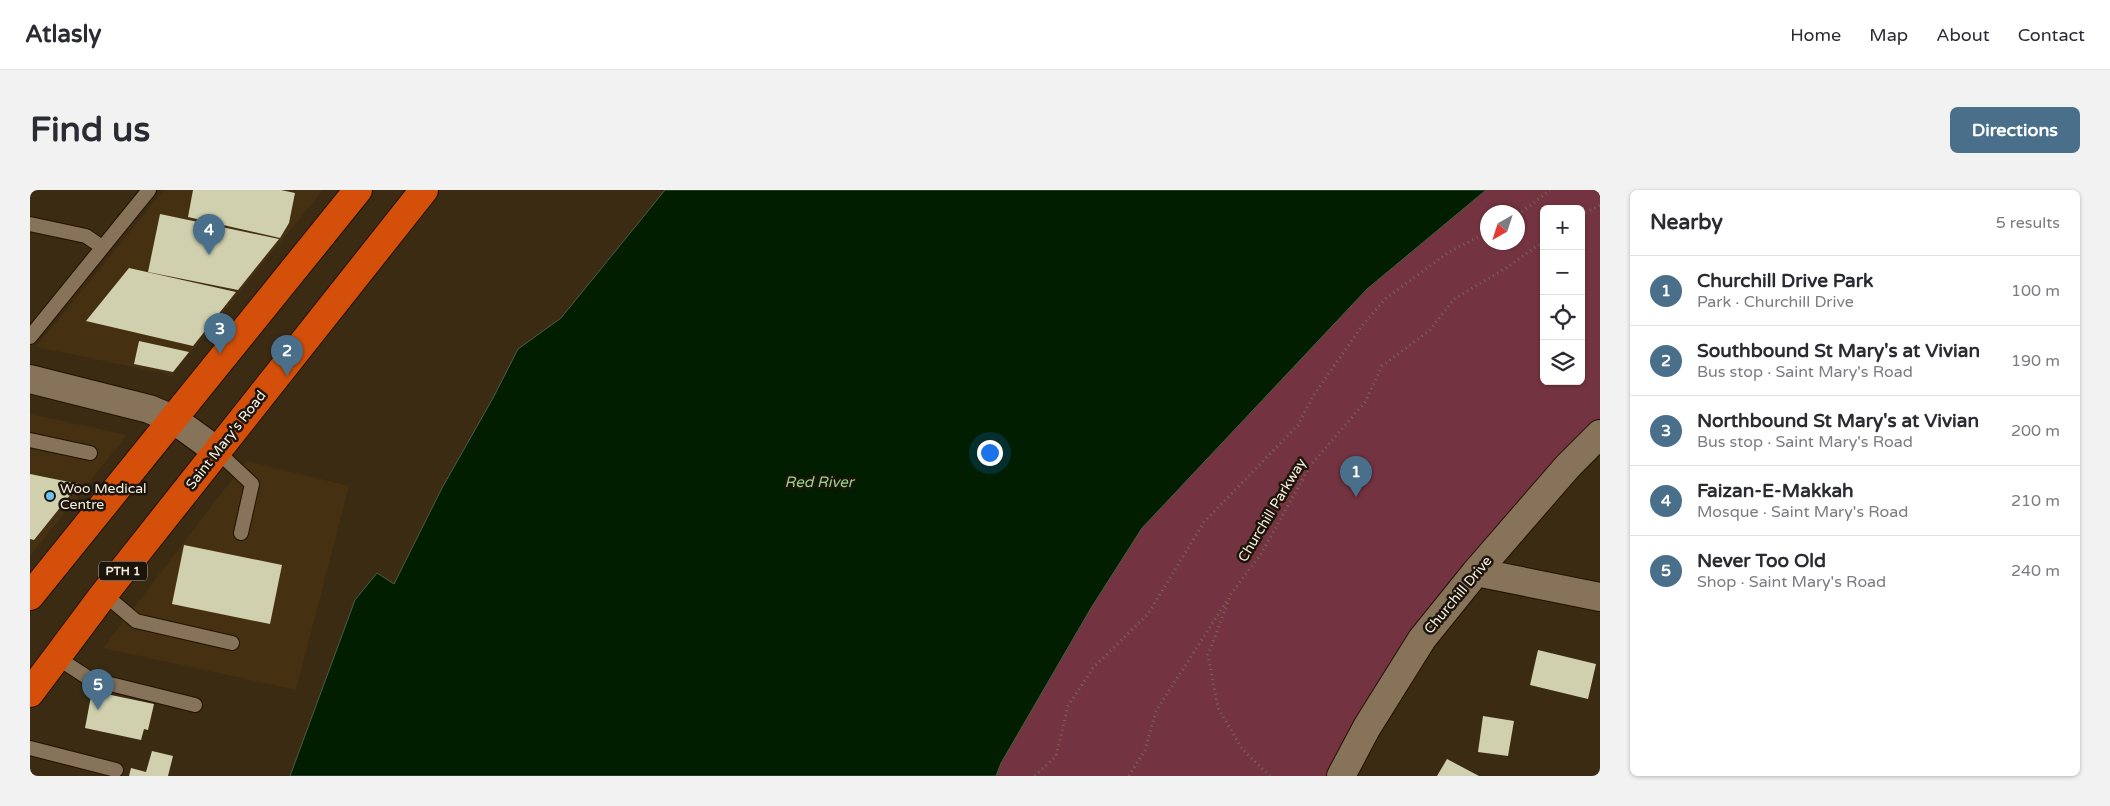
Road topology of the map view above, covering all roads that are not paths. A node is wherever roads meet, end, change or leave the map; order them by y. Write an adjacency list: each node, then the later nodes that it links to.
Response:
1 (149, 190): 5 (lane)
2 (358, 190): 8 (highway)
3 (421, 191): 11 (highway, Saint Mary's Road / PTH 1)
4 (30, 224): 5 (lane)
5 (102, 247): 6 (lane)
6 (30, 337)
7 (30, 379): 8 (street)
8 (173, 419): 11 (street); 16 (highway)
9 (1600, 434): 14 (street, Churchill Drive)
10 (30, 440): 12 (lane)
11 (217, 451): 13 (lane); 15 (highway, Saint Mary's Road / PTH 1)
12 (90, 452)
13 (241, 533)
14 (1476, 572): 17 (street); 24 (street, Churchill Drive)
15 (104, 594): 18 (lane); 19 (highway, Saint Mary's Road / PTH 1)
16 (30, 596)
17 (1600, 597)
18 (232, 643)
19 (56, 656): 20 (highway, Saint Mary's Road / PTH 1); 21 (lane)
20 (30, 693)
21 (195, 705)
22 (30, 748): 23 (lane)
23 (116, 770)
24 (1341, 776)

